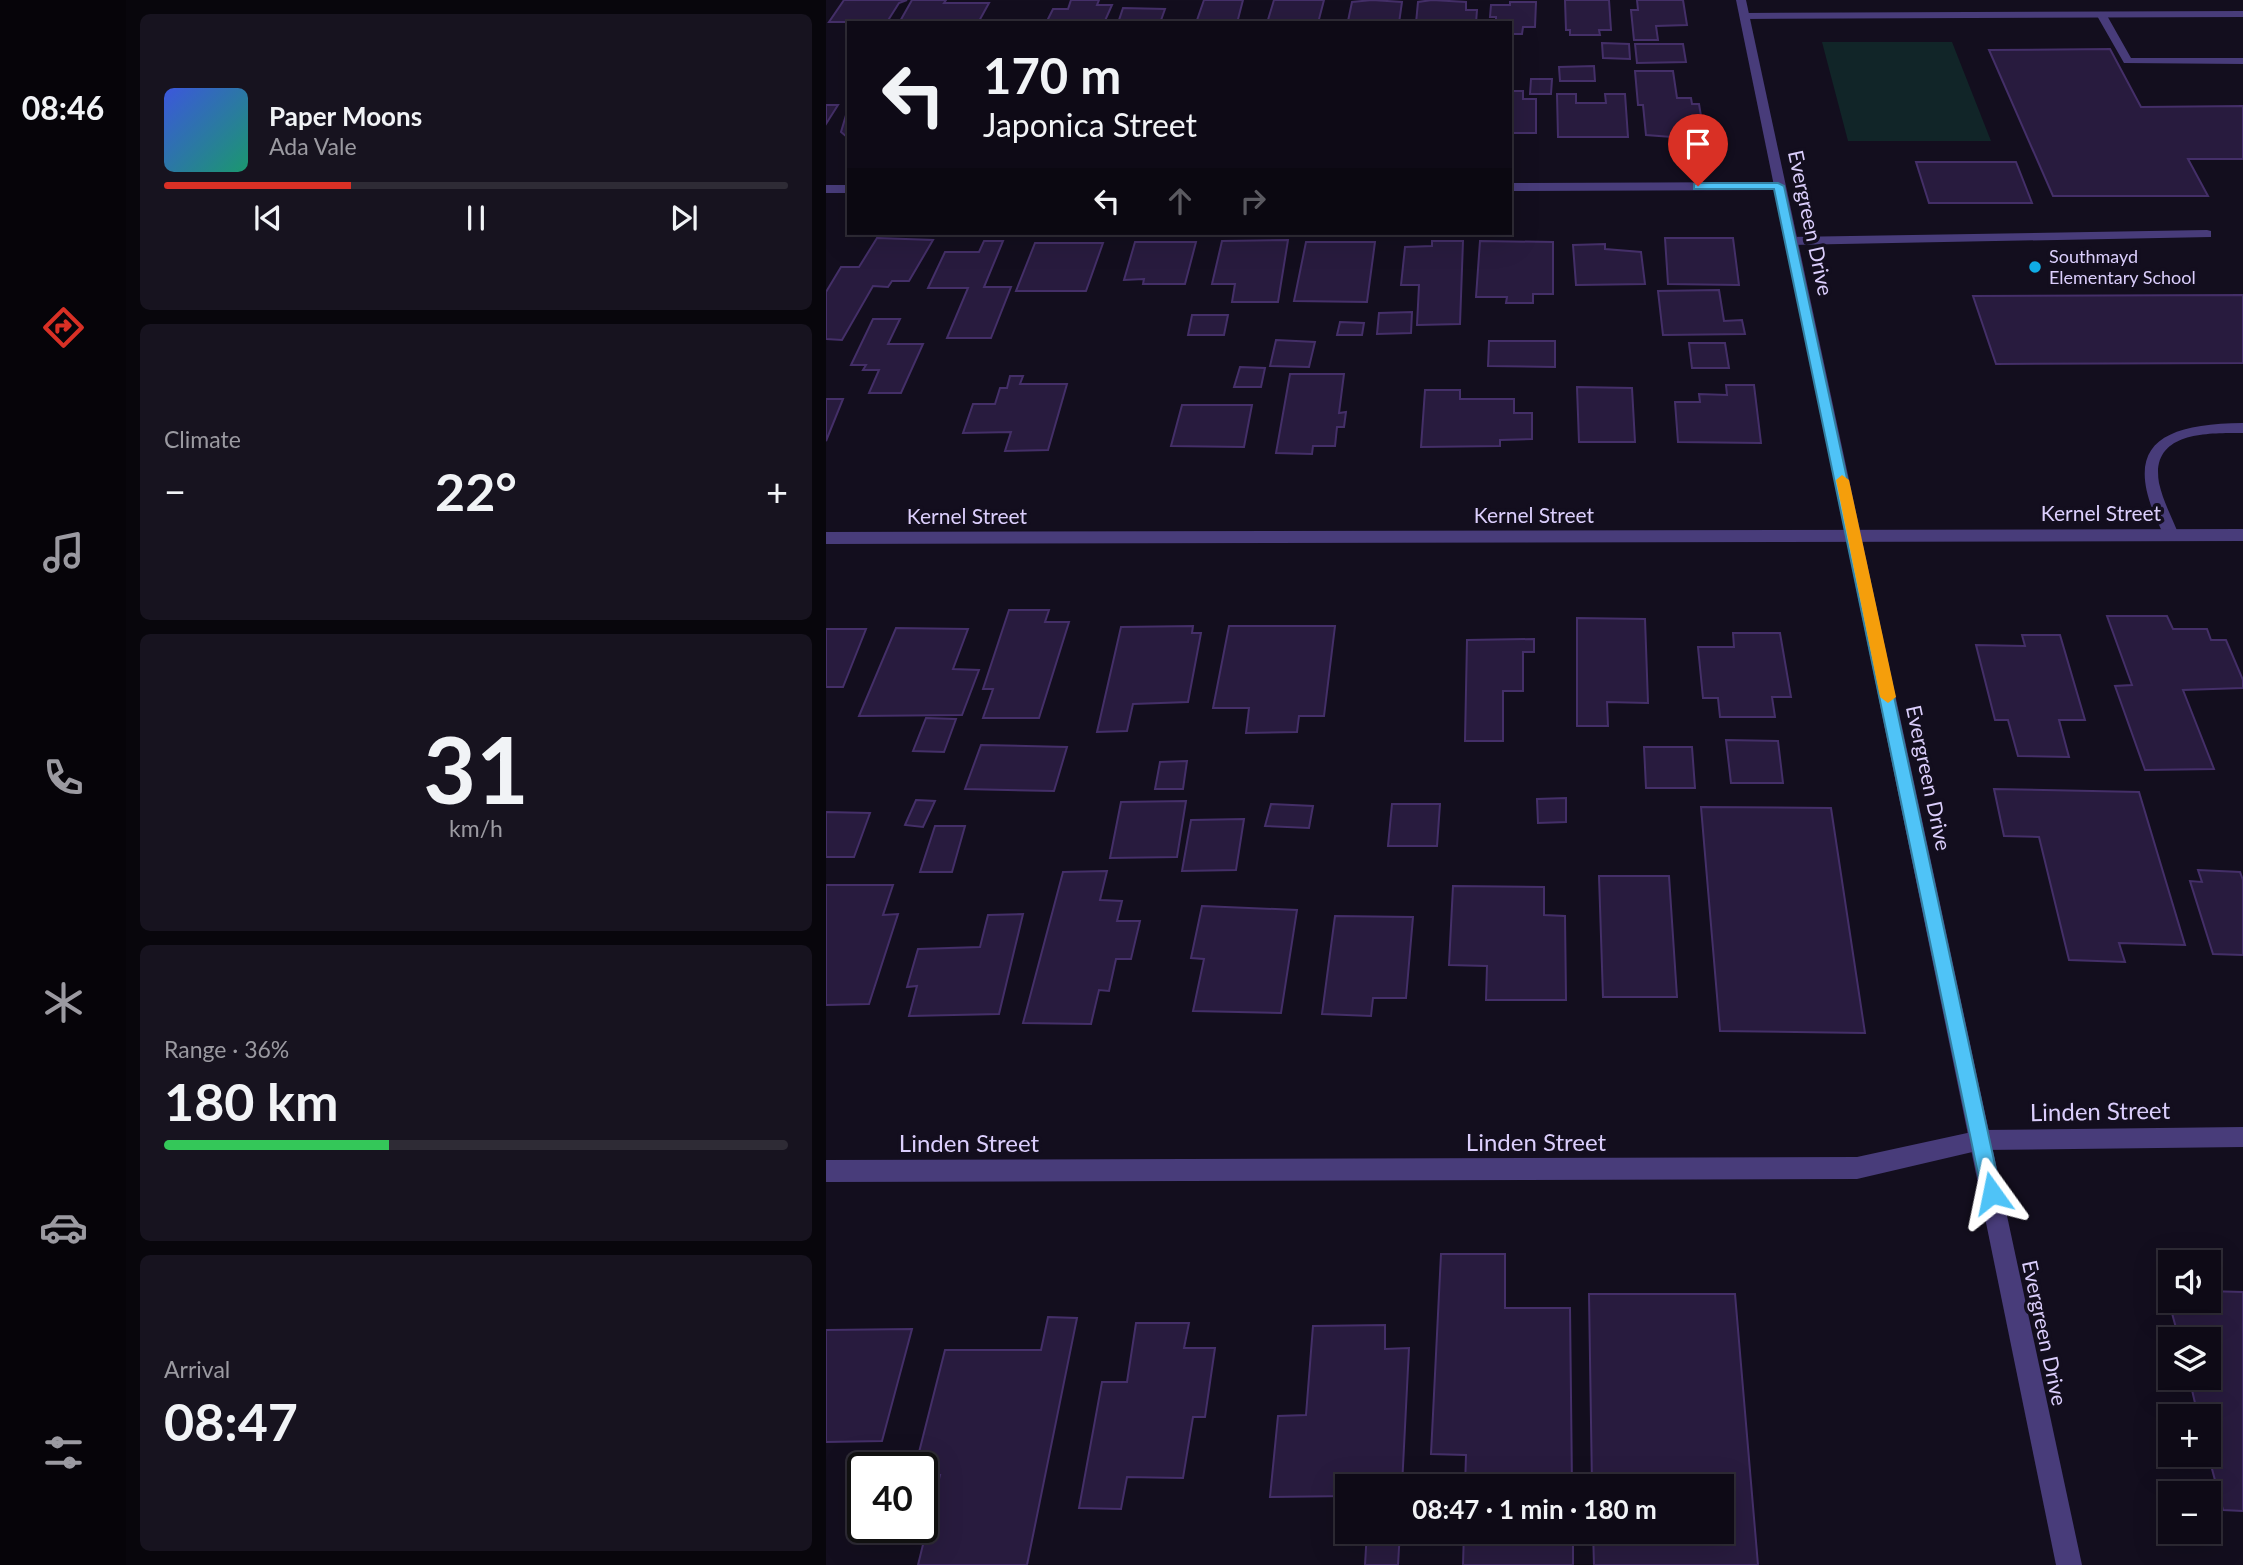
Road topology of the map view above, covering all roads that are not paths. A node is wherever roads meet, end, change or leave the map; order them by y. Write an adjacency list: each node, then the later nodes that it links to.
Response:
1 (1743, 8): 2 (street); 5 (street, Evergreen Drive)
2 (2101, 14): 3 (street); 4 (street)
3 (2243, 14)
4 (2243, 61)
5 (1778, 186): 6 (street); 10 (street, Evergreen Drive)
6 (1512, 187)
7 (826, 189): 8 (street)
8 (847, 189)
9 (2207, 234): 10 (street)
10 (1790, 241): 14 (street, Evergreen Drive)
11 (2243, 428): 12 (street)
12 (2171, 535): 13 (street, Kernel Street); 14 (street, Kernel Street)
13 (2243, 535)
14 (1854, 536): 15 (street, Kernel Street); 17 (street, Evergreen Drive)
15 (826, 538)
16 (2243, 1137): 17 (street, Linden Street)
17 (1981, 1140): 18 (street, Linden Street); 19 (street, Evergreen Drive)
18 (826, 1171)
19 (2069, 1565)

